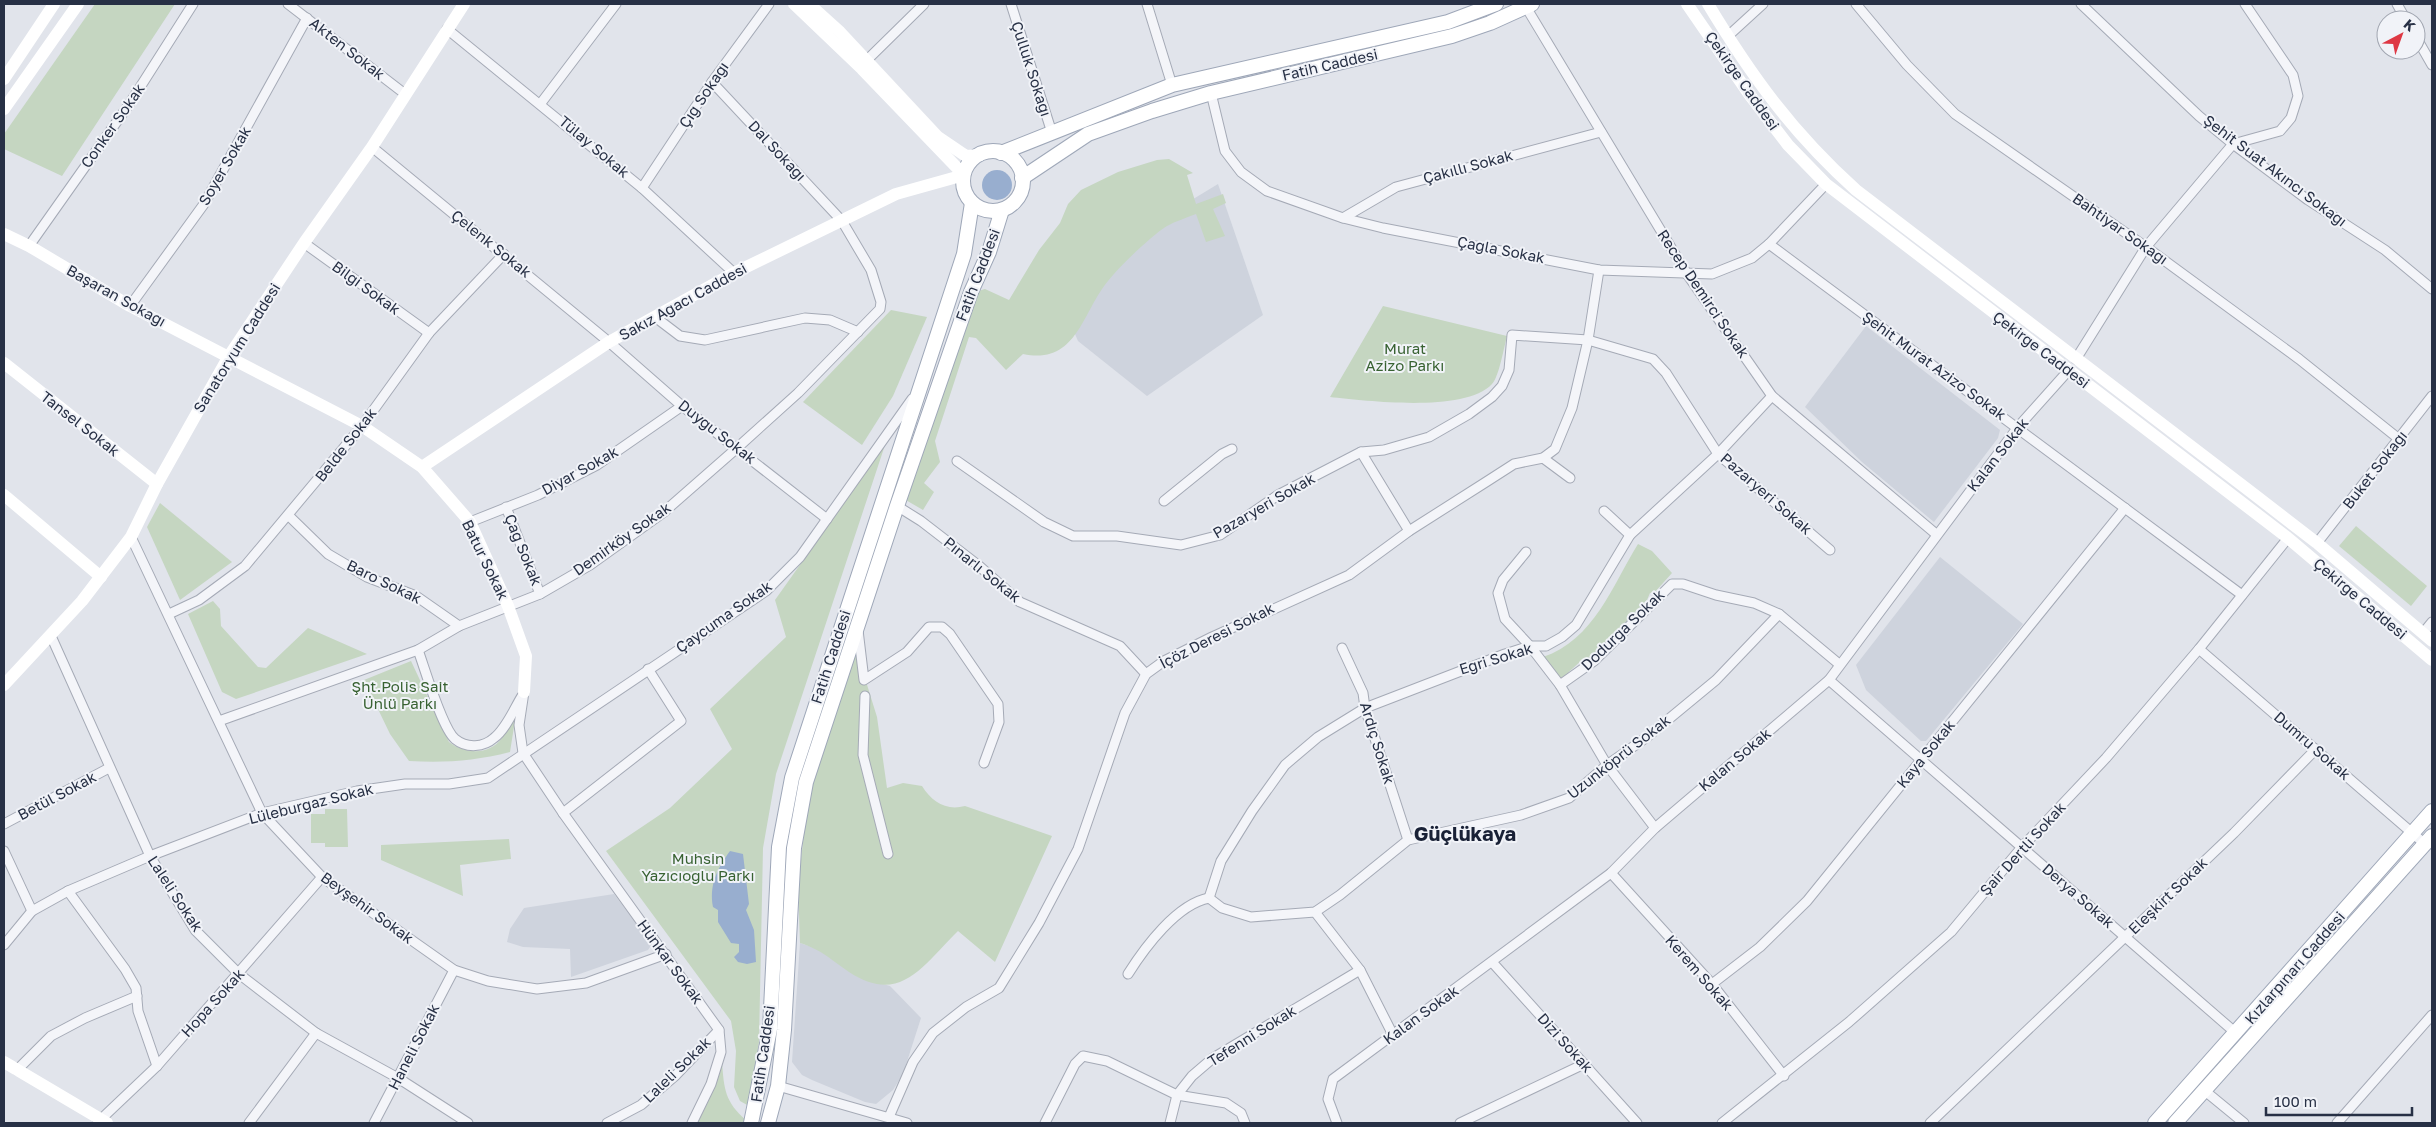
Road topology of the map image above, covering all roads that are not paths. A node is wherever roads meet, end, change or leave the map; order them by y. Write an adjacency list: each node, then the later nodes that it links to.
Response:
1 (54, 4): 25 (main road)
2 (78, 4): 31 (main road)
3 (192, 4): 49 (street, Conker Sokak)
4 (288, 4): 21 (street, Akten Sokak)
5 (464, 4): 22 (main road, Sanatoryum Caddesi)
6 (616, 4): 30 (street)
7 (769, 4): 26 (street, Çığ Sokağı)
8 (794, 4): 38 (main road)
9 (809, 4): 24 (main road)
10 (924, 4): 24 (street)
11 (1011, 4): 33 (street, Çulluk Sokağı)
12 (1146, 4): 27 (street)
13 (1496, 4): 27 (main road, Fatih Caddesi)
14 (1687, 4): 40 (main road, Çekirge Caddesi)
15 (1708, 4): 23 (main road, Çekirge Caddesi)
16 (1763, 4): 23 (street)
17 (1856, 4): 50 (street, Bahtiyar Sokağı)
18 (2081, 4): 34 (street, Şehit Suat Akıncı Sokağı)
19 (2245, 4): 34 (street)
20 (1529, 5): 28 (main road, Fatih Caddesi); 32 (street, Recep Demirci Sokak)
21 (307, 18): 29 (street, Akten Sokak); 56 (street, Soyer Sokak)
22 (448, 29): 29 (main road, Sanatoryum Caddesi); 30 (street, Tülay Sokak)
23 (1728, 36): 63 (main road, Çekirge Caddesi)
24 (867, 60): 37 (main road)
25 (4, 79)
26 (712, 82): 41 (street, Çığ Sokağı); 45 (street, Dal Sokağı)
27 (1172, 85): 33 (main road, Fatih Caddesi)
28 (1211, 93): 39 (main road, Fatih Caddesi); 44 (street, Çağla Sokak)
29 (405, 94): 35 (main road, Sanatoryum Caddesi)
30 (541, 103): 41 (street, Tülay Sokak)
31 (4, 109)
32 (1601, 132): 44 (street, Çakıllı Sokak); 54 (street, Recep Demirci Sokak)
33 (1052, 134): 36 (main road, Fatih Caddesi)
34 (2233, 144): 50 (street); 55 (street, Şehit Suat Akıncı Sokağı)
35 (372, 147): 47 (main road, Sanatoryum Caddesi); 51 (street, Çelenk Sokak)
36 (1001, 153): 37 (main road); 39 (main road)
37 (980, 154): 38 (main road)
38 (964, 175): 42 (main road); 45 (main road, Sakız Ağacı Caddesi)
39 (1022, 178): 43 (main road)
40 (1826, 184): 48 (street, Çağla Sokak); 65 (main road, Çekirge Caddesi)
41 (642, 188): 53 (street, Tülay Sokak)
42 (972, 203): 43 (main road); 66 (main road, Fatih Caddesi)
43 (1002, 210): 84 (main road, Fatih Caddesi)
44 (1343, 218): 52 (street, Çağla Sokak)
45 (842, 221): 53 (main road, Sakız Ağacı Caddesi); 58 (street, Demirköy Sokak)
46 (4, 234): 49 (main road, Başaran Sokağı)
47 (304, 242): 59 (street, Bilgi Sokak); 62 (main road, Sanatoryum Caddesi)
48 (1769, 244): 54 (street, Çağla Sokak); 71 (street, Şehit Murat Azizo Sokak)
49 (29, 246): 56 (main road, Başaran Sokağı)
50 (2146, 247): 63 (street); 72 (street, Bahtiyar Sokağı)
51 (504, 254): 59 (street, Belde Sokak); 61 (street, Çelenk Sokak)
52 (1598, 270): 54 (street, Çağla Sokak); 60 (street)
53 (734, 273): 57 (main road, Sakız Ağacı Caddesi)
54 (1687, 274): 67 (street, Recep Demirci Sokak)
55 (2432, 289)
56 (130, 306): 62 (main road, Başaran Sokağı)
57 (655, 317): 58 (street); 61 (main road, Sakız Ağacı Caddesi)
58 (858, 332): 73 (street, Demirköy Sokak)
59 (429, 333): 70 (street, Belde Sokak)
60 (1588, 340): 75 (street, Pazaryeri Sokak); 76 (street, Pazaryeri Sokak); 77 (street)
61 (609, 342): 69 (street, Duygu Sokak); 79 (main road, Sakız Ağacı Caddesi)
62 (229, 356): 70 (main road, Batur Sokak); 81 (main road, Sanatoryum Caddesi)
63 (2076, 358): 96 (main road, Çekirge Caddesi)
64 (4, 363): 81 (main road, Tansel Sokak)
65 (2068, 371): 71 (street, Kalan Sokak); 95 (main road, Çekirge Caddesi)
66 (920, 389): 89 (street, Çaycuma Sokak); 183 (main road, Fatih Caddesi)
67 (1772, 396): 76 (street, Eğri Sokak); 92 (street, Recep Demirci Sokak)
68 (2432, 396): 72 (street, Buket Sokağı)
69 (682, 406): 73 (street, Duygu Sokak); 85 (street, Diyar Sokak)
70 (362, 426): 79 (main road, Batur Sokak); 88 (street, Belde Sokak)
71 (2018, 427): 86 (street, Şehit Murat Azizo Sokak); 92 (street, Kalan Sokak)
72 (2399, 439): 96 (street, Buket Sokağı)
73 (737, 448): 89 (street, Duygu Sokak); 100 (street, Demirköy Sokak)
74 (1232, 449): 83 (street)
75 (1361, 452): 78 (street, Pazaryeri Sokak); 91 (street)
76 (1718, 454): 93 (street, Eğri Sokak); 97 (street, Pazaryeri Sokak)
77 (1543, 458): 80 (street); 91 (street, İçöz Deresi Sokak)
78 (957, 461)
79 (422, 467): 90 (main road, Batur Sokak)
80 (1570, 478)
81 (157, 484): 94 (main road, Sanatoryum Caddesi)
82 (6, 500): 99 (main road)
83 (1164, 501)
84 (897, 506): 106 (main road, Fatih Caddesi); 117 (street, Pınarlı Sokak)
85 (506, 508): 90 (street, Diyar Sokak); 100 (street, Çağ Sokak)
86 (2125, 508): 101 (street, Şehit Murat Azizo Sokak); 127 (street, Kaya Sokak)
87 (1604, 511): 93 (street)
88 (289, 516): 103 (street, Belde Sokak); 107 (street, Baro Sokak)
89 (827, 519): 116 (street, Çaycuma Sokak)
90 (470, 522): 102 (main road, Batur Sokak)
91 (1410, 531): 117 (street, İçöz Deresi Sokak)
92 (1936, 534): 115 (street, Kalan Sokak)
93 (1630, 535): 110 (street, Eğri Sokak)
94 (131, 537): 99 (main road, Sanatoryum Caddesi); 103 (street, Beyşehir Sokak)
95 (2288, 538): 101 (street, Şair Dertli Sokak); 114 (main road, Çekirge Caddesi)
96 (2317, 543): 109 (main road, Çekirge Caddesi)
97 (1830, 550)
98 (1526, 552): 110 (street)
99 (101, 577): 108 (main road, Sanatoryum Caddesi)
100 (540, 594): 102 (street, Demirköy Sokak)
101 (2242, 595): 112 (street, Şair Dertli Sokak)
102 (508, 606): 107 (street, Demirköy Sokak); 121 (main road, Batur Sokak)
103 (169, 614): 124 (street, Beyşehir Sokak)
104 (1779, 614): 115 (street); 120 (street, Dodurga Sokak); 129 (street, Uzunköprü Sokak)
105 (2432, 622): 109 (street)
106 (858, 625): 128 (street); 171 (main road, Fatih Caddesi)
107 (459, 626): 113 (street, Demirköy Sokak)
108 (51, 636): 119 (main road, Sanatoryum Caddesi); 130 (street, Laleli Sokak)
109 (2428, 637)
110 (1530, 646): 120 (street); 123 (street, Eğri Sokak)
111 (1342, 648): 123 (street, Ardıç Sokak)
112 (2199, 649): 125 (street, Dumru Sokak); 139 (street, Şair Dertli Sokak)
113 (418, 650): 121 (street, Batur Sokak); 124 (street, Demirköy Sokak)
114 (2432, 660)
115 (1840, 664): 118 (street, Kalan Sokak)
116 (648, 669): 126 (street, Çaycuma Sokak); 133 (street)
117 (1146, 674): 175 (street, İçöz Deresi Sokak)
118 (1830, 680): 127 (street, Derya Sokak); 135 (street, Kalan Sokak)
119 (4, 685)
120 (1560, 685): 129 (street)
121 (524, 692): 126 (street, Hünkar Sokak)
122 (865, 696): 141 (street)
123 (1365, 708): 137 (street, Ardıç Sokak); 147 (street, Eğri Sokak)
124 (219, 721): 132 (street, Beyşehir Sokak)
125 (2316, 749): 136 (street, Dumru Sokak); 150 (street, Eleşkirt Sokak)
126 (524, 753): 132 (street, Lüleburgaz Sokak); 133 (street, Hünkar Sokak)
127 (1921, 760): 139 (street, Derya Sokak); 158 (street, Kaya Sokak)
128 (984, 763)
129 (1607, 765): 135 (street); 137 (street, Uzunköprü Sokak)
130 (110, 768): 134 (street, Betül Sokak); 142 (street, Laleli Sokak)
131 (2432, 811): 136 (main road, Kızlarpınarı Caddesi)
132 (262, 813): 142 (street, Lüleburgaz Sokak); 145 (street, Beyşehir Sokak)
133 (563, 813): 152 (street, Hünkar Sokak)
134 (4, 824)
135 (1655, 828): 144 (street, Kalan Sokak)
136 (2413, 832): 138 (street, Dumru Sokak); 163 (main road, Kızlarpınarı Caddesi)
137 (1408, 840): 149 (street, Uzunköprü Sokak)
138 (2429, 840): 172 (main road, Kızlarpınarı Caddesi)
139 (2022, 847): 150 (street, Derya Sokak); 169 (street, Şair Dertli Sokak)
140 (4, 851): 143 (street)
141 (888, 854)
142 (150, 856): 146 (street, Lüleburgaz Sokak); 156 (street, Laleli Sokak)
143 (6, 866): 148 (street)
144 (1610, 873): 153 (street, Kalan Sokak); 158 (street, Kerem Sokak)
145 (322, 877): 154 (street, Beyşehir Sokak); 156 (street, Hopa Sokak)
146 (68, 891): 148 (street, Lüleburgaz Sokak); 159 (street)
147 (1208, 898): 149 (street, Uzunköprü Sokak); 157 (street)
148 (32, 911): 151 (street, Lüleburgaz Sokak)
149 (1315, 912): 155 (street)
150 (2126, 937): 163 (street, Derya Sokak); 193 (street, Eleşkirt Sokak)
151 (4, 945)
152 (666, 954): 154 (street, Beyşehir Sokak); 161 (street, Hünkar Sokak)
153 (1492, 962): 164 (street, Kalan Sokak); 166 (street, Dizi Sokak)
154 (454, 970): 170 (street, Haneli Sokak)
155 (1360, 970): 164 (street); 173 (street, Tefenni Sokak)
156 (239, 974): 162 (street, Laleli Sokak); 167 (street, Hopa Sokak)
157 (1128, 974)
158 (1712, 984): 169 (street, Kerem Sokak)
159 (137, 996): 167 (street); 168 (street)
160 (2432, 1015): 197 (street)
161 (719, 1030): 181 (street, Laleli Sokak); 182 (street)
162 (316, 1032): 170 (street, Laleli Sokak); 177 (street)
163 (2237, 1034): 194 (main road, Kızlarpınarı Caddesi)
164 (1393, 1035): 189 (street, Kalan Sokak)
165 (4, 1062): 168 (main road)
166 (1584, 1064): 190 (street); 191 (street, Dizi Sokak)
167 (157, 1066): 176 (street, Hopa Sokak)
168 (16, 1070): 176 (main road)
169 (1784, 1076): 192 (street, Şair Dertli Sokak)
170 (398, 1078): 174 (street, Laleli Sokak); 178 (street, Haneli Sokak)
171 (778, 1086): 175 (street); 184 (main road, Fatih Caddesi)
172 (2206, 1091): 195 (main road, Kızlarpınarı Caddesi); 196 (street)
173 (1177, 1094): 186 (street); 187 (street, Tefenni Sokak); 188 (street)
174 (450, 1113): 179 (street); 180 (street, Laleli Sokak)
175 (889, 1117): 185 (street)
176 (101, 1122)
177 (249, 1123)
178 (374, 1123)
179 (452, 1123)
180 (468, 1123)
181 (607, 1123)
182 (692, 1123)
183 (752, 1123)
184 (768, 1123)
185 (907, 1123)
186 (1045, 1123)
187 (1170, 1123)
188 (1245, 1123)
189 (1337, 1123)
190 (1460, 1123)
191 (1637, 1123)
192 (1722, 1123)
193 (1930, 1123)
194 (2155, 1123)
195 (2175, 1123)
196 (2244, 1123)
197 (2337, 1123)

